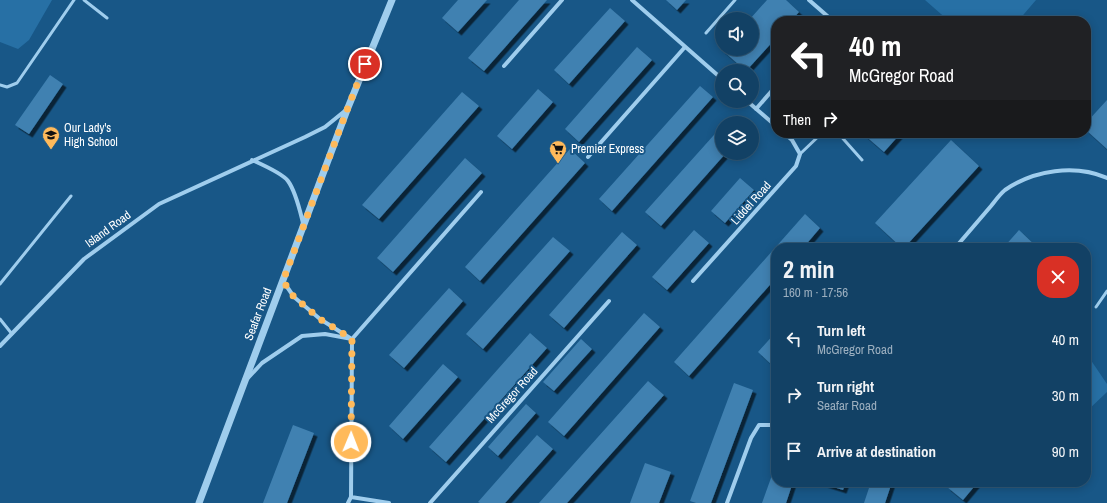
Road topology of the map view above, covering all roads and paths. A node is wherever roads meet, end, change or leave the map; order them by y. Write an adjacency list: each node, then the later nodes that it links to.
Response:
1 (74, 0): 14 (lane)
2 (84, 0): 9 (lane)
3 (392, 0): 17 (street, Seafar Road)
4 (562, 0): 12 (street)
5 (632, 0): 11 (street)
6 (734, 0): 10 (lane)
7 (809, 0): 8 (street)
8 (827, 16)
9 (107, 18)
10 (706, 33)
11 (685, 47): 13 (street); 23 (street)
12 (504, 66)
13 (715, 73)
14 (0, 85)
15 (771, 92): 16 (street)
16 (756, 109): 18 (street)
17 (347, 110): 24 (street, Island Road); 29 (street, Seafar Road)
18 (771, 122)
19 (790, 138): 22 (street)
20 (817, 138): 22 (lane)
21 (842, 138): 25 (lane)
22 (800, 154): 32 (street, Liddel Road)
23 (588, 157)
24 (252, 160): 29 (street); 38 (street, Island Road)
25 (862, 160)
26 (1107, 178): 30 (street)
27 (481, 192): 39 (street)
28 (71, 196): 33 (lane)
29 (304, 226): 31 (street, Seafar Road)
30 (959, 243)
31 (283, 281): 39 (street); 41 (street, Seafar Road)
32 (693, 281)
33 (0, 284)
34 (1107, 291): 36 (lane)
35 (609, 301): 47 (street, McGregor Road)
36 (1096, 307)
37 (0, 319): 38 (lane)
38 (12, 334): 40 (street, Island Road)
39 (352, 339): 41 (street); 43 (street)
40 (0, 346)
41 (245, 381): 44 (street, Seafar Road)
42 (771, 425): 48 (street)
43 (351, 497): 45 (street); 46 (street)
44 (199, 503)
45 (348, 503)
46 (390, 503)
47 (430, 503)
48 (727, 503)

